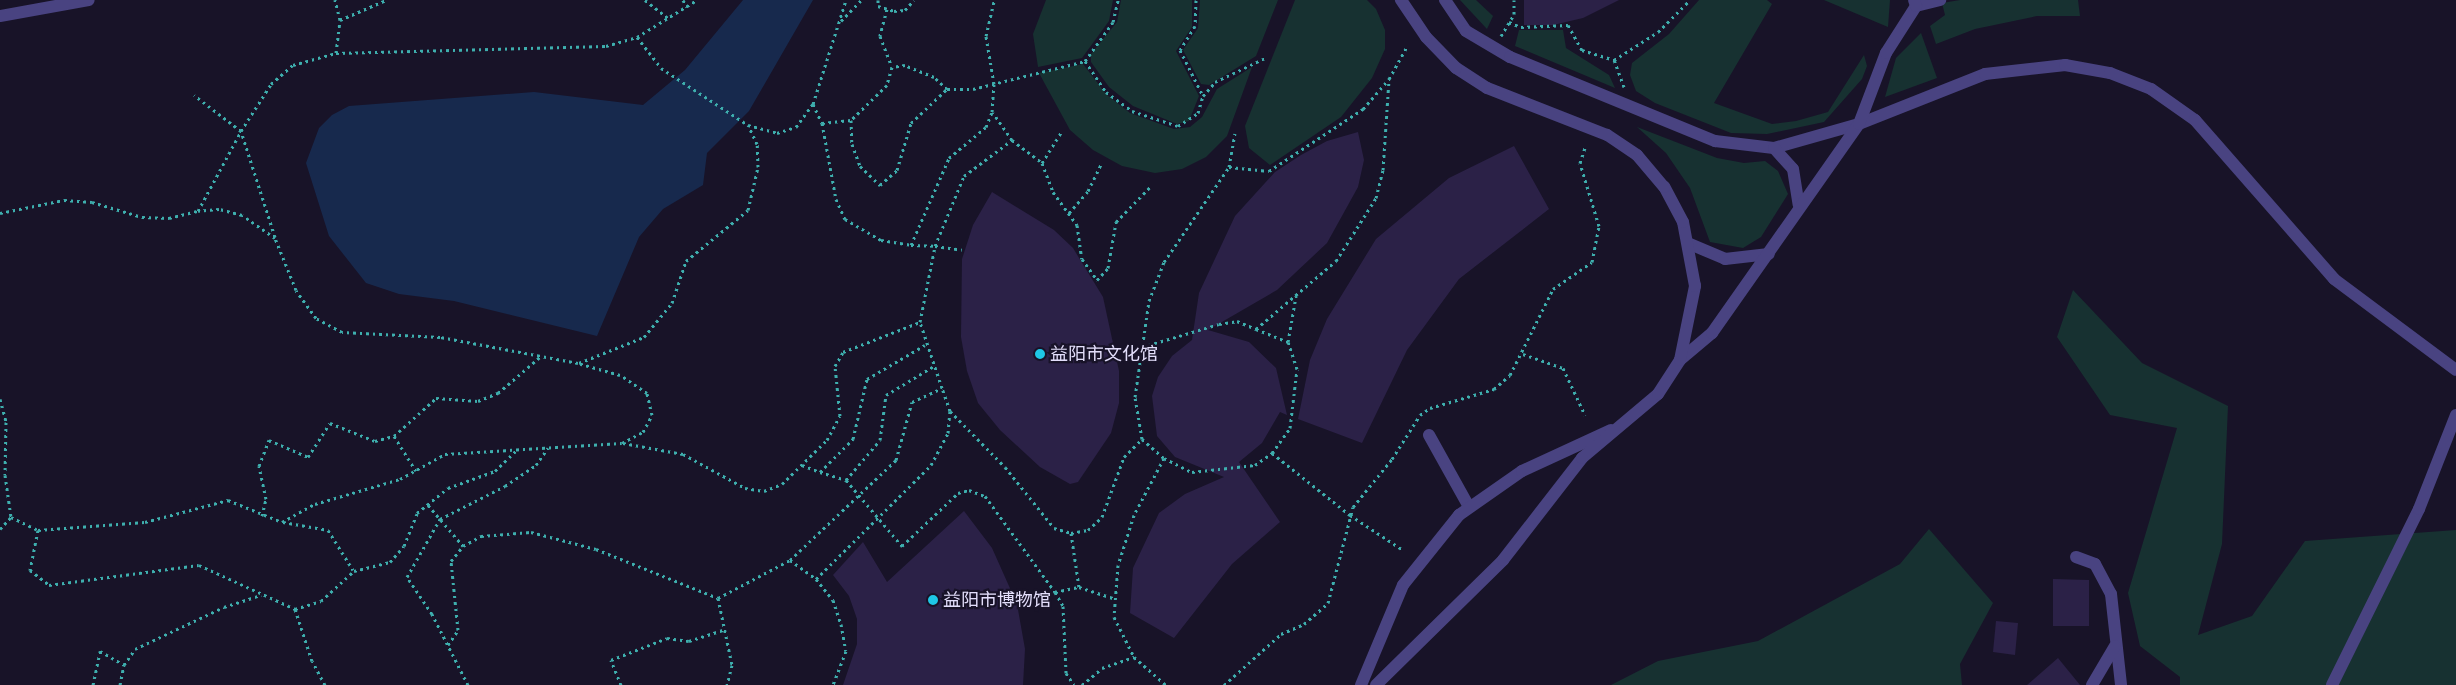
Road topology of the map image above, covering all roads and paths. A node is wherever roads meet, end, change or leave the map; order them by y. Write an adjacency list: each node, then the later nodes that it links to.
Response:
1 (89, 0): 22 (street)
2 (335, 0): 24 (path)
3 (386, 0): 24 (path)
4 (645, 0): 23 (path)
5 (683, 0): 20 (path)
6 (697, 0): 20 (path)
7 (846, 0): 25 (path)
8 (861, 0): 25 (path)
9 (878, 0): 21 (path)
10 (914, 0): 21 (path)
11 (994, 0): 36 (path)
12 (1118, 0): 33 (path)
13 (1196, 0): 39 (path)
14 (1401, 0): 61 (street)
15 (1445, 0): 29 (street)
16 (1514, 0): 26 (path)
17 (1690, 0): 32 (path)
18 (1940, 0): 19 (street)
19 (1915, 3): 45 (street)
20 (687, 7): 23 (path)
21 (886, 9): 34 (path)
22 (0, 16)
23 (669, 18): 27 (path)
24 (340, 20): 30 (path)
25 (839, 22): 40 (path)
26 (1509, 22): 29 (path); 32 (path)
27 (637, 37): 30 (path); 46 (path)
28 (1407, 46): 35 (path)
29 (1494, 48): 41 (street)
30 (336, 53): 47 (path)
31 (1265, 58): 39 (path)
32 (1614, 60): 41 (path)
33 (1085, 61): 36 (path); 39 (path)
34 (892, 67): 37 (path); 43 (path)
35 (1389, 79): 54 (path); 66 (path)
36 (994, 84): 37 (path); 42 (path)
37 (947, 89): 43 (path)
38 (194, 95): 47 (path)
39 (1203, 96)
40 (812, 104): 44 (path); 46 (path)
41 (1632, 108): 51 (street)
42 (992, 112): 50 (path); 62 (path)
43 (851, 120): 44 (path)
44 (822, 123): 62 (path)
45 (1859, 124): 51 (street); 56 (street); 77 (street)
46 (748, 125): 75 (path)
47 (241, 131): 57 (path); 60 (path)
48 (1061, 132): 52 (path)
49 (1235, 134): 54 (path)
50 (1012, 140): 52 (path); 63 (path)
51 (1774, 148): 56 (street)
52 (1042, 163): 59 (path)
53 (1101, 164): 59 (path)
54 (1229, 167): 71 (path)
55 (1152, 185): 59 (path)
56 (1798, 205): 65 (street)
57 (198, 212): 58 (path); 60 (path)
58 (0, 213)
59 (1069, 213)
60 (275, 238): 73 (path)
61 (1690, 244): 65 (street); 74 (street)
62 (911, 245): 63 (path)
63 (934, 246): 64 (path); 67 (path)
64 (962, 250)
65 (1769, 254): 74 (street)
66 (1296, 296): 68 (path); 69 (path)
67 (920, 322): 70 (path); 92 (path)
68 (1256, 329): 69 (path); 71 (path)
69 (1288, 342): 90 (path)
70 (925, 345): 76 (path); 94 (path)
71 (1142, 347): 86 (path)
72 (1523, 354): 81 (path)
73 (540, 357): 75 (path); 85 (path)
74 (1680, 360): 83 (street)
75 (578, 363): 87 (path)
76 (934, 366): 78 (path); 95 (path)
77 (2456, 370)
78 (942, 388): 80 (path); 96 (path)
79 (0, 399): 100 (path)
80 (950, 411): 101 (path); 106 (path)
81 (1585, 415)
82 (2456, 415): 138 (street)
83 (1619, 428): 98 (street); 135 (street)
84 (1429, 434): 98 (street)
85 (394, 436): 93 (path); 99 (path)
86 (1142, 439): 91 (path); 106 (path)
87 (622, 443): 88 (path); 92 (path)
88 (548, 448): 89 (path); 102 (path)
89 (517, 450): 93 (path); 97 (path)
90 (1272, 453): 91 (path); 108 (path)
91 (1164, 458): 117 (path)
92 (801, 465): 94 (path)
93 (416, 471): 103 (path)
94 (820, 472): 95 (path)
95 (846, 480): 96 (path)
96 (862, 495): 101 (path); 110 (path)
97 (428, 505): 102 (path); 111 (path)
98 (1470, 507): 134 (street)
99 (262, 516): 103 (path); 105 (path)
100 (11, 517): 104 (path); 105 (path)
101 (878, 517): 112 (path); 114 (path)
102 (440, 519): 107 (path); 120 (path)
103 (282, 522): 111 (path)
104 (0, 529)
105 (38, 530): 115 (path)
106 (1071, 533): 113 (path)
107 (462, 546): 116 (path); 120 (path)
108 (1403, 550)
109 (2076, 557): 121 (street)
110 (790, 560): 112 (path); 116 (path)
111 (354, 571): 118 (path)
112 (816, 579): 130 (path)
113 (1080, 587): 114 (path); 117 (path)
114 (1055, 592): 131 (path)
115 (261, 595): 118 (path); 123 (path)
116 (718, 598): 119 (path)
117 (1116, 599): 122 (path)
118 (295, 609): 126 (path)
119 (725, 629): 128 (path); 129 (path)
120 (448, 645): 127 (path)
121 (2115, 646): 136 (street); 137 (street)
122 (1134, 657): 132 (path); 133 (path)
123 (124, 665): 124 (path); 125 (path)
124 (93, 685)
125 (120, 685)
126 (324, 685)
127 (468, 685)
128 (622, 685)
129 (727, 685)
130 (833, 685)
131 (1074, 685)
132 (1082, 685)
133 (1166, 685)
134 (1361, 685)
135 (1376, 685)
136 (2092, 685)
137 (2120, 685)
138 (2332, 685)

